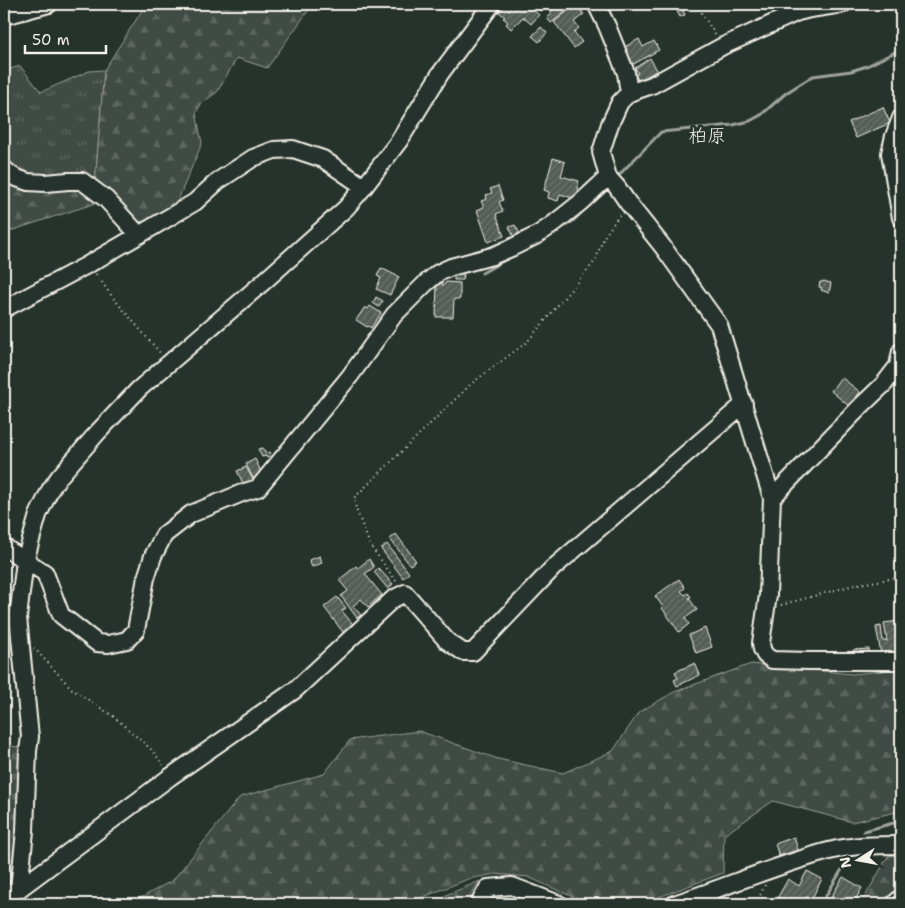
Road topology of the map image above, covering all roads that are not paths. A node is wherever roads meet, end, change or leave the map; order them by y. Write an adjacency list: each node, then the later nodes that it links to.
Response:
1 (49, 4): 5 (street)
2 (492, 4): 10 (street)
3 (596, 4): 6 (street)
4 (842, 4): 6 (street)
5 (4, 16)
6 (629, 93): 9 (street)
7 (901, 118): 11 (street)
8 (4, 169): 12 (street)
9 (608, 177): 15 (street); 18 (street)
10 (364, 187): 12 (street); 18 (street)
11 (901, 218)
12 (140, 235): 13 (street)
13 (4, 309)
14 (901, 351): 16 (street)
15 (744, 404): 16 (street); 21 (street)
16 (772, 498): 19 (street)
17 (4, 547): 18 (street)
18 (25, 561): 21 (street)
19 (901, 661)
20 (901, 845): 25 (street)
21 (11, 892)
22 (901, 898): 26 (street)
23 (553, 903): 24 (street)
24 (479, 904)
25 (674, 904)
26 (894, 904)

